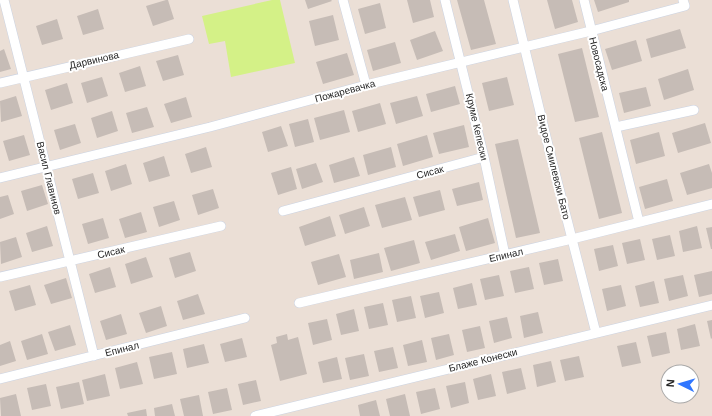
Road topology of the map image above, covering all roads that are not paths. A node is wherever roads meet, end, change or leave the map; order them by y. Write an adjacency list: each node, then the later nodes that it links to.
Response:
1 (4, 0): 11 (street, Васил Главинов)
2 (343, 0): 13 (street)
3 (445, 0): 10 (street, Круме Кепески)
4 (513, 0): 9 (street, Видое Смилевски Бато)
5 (584, 0): 7 (street, Новосадска)
6 (683, 0): 7 (street, Пожаревачка)
7 (591, 32): 9 (street, Пожаревачка); 15 (street, Новосадска)
8 (189, 39): 11 (street, Дарвинова)
9 (524, 47): 10 (street, Пожаревачка); 23 (street, Видое Смилевски Бато)
10 (462, 63): 13 (street, Пожаревачка); 16 (street, Круме Кепески)
11 (23, 77): 12 (street, Дарвинова); 17 (street, Васил Главинов)
12 (0, 83)
13 (366, 85): 17 (street, Пожаревачка)
14 (694, 110): 15 (street)
15 (616, 127): 21 (street, Новосадска)
16 (484, 157): 20 (street, Сисак); 24 (street, Круме Кепески)
17 (46, 166): 18 (street, Пожаревачка); 25 (street, Васил Главинов)
18 (0, 178)
19 (712, 204): 21 (street, Епинал)
20 (284, 211)
21 (639, 222): 23 (street, Епинал)
22 (221, 226): 25 (street, Сисак)
23 (572, 240): 24 (street, Епинал); 30 (street, Видое Смилевски Бато)
24 (505, 255): 27 (street, Епинал)
25 (70, 261): 26 (street, Сисак); 31 (street, Васил Главинов)
26 (0, 277)
27 (298, 304)
28 (712, 305): 30 (street, Блаже Конески)
29 (245, 318): 31 (street, Епинал)
30 (596, 333): 33 (street, Блаже Конески)
31 (94, 356): 32 (street, Епинал)
32 (0, 379)
33 (255, 416)

